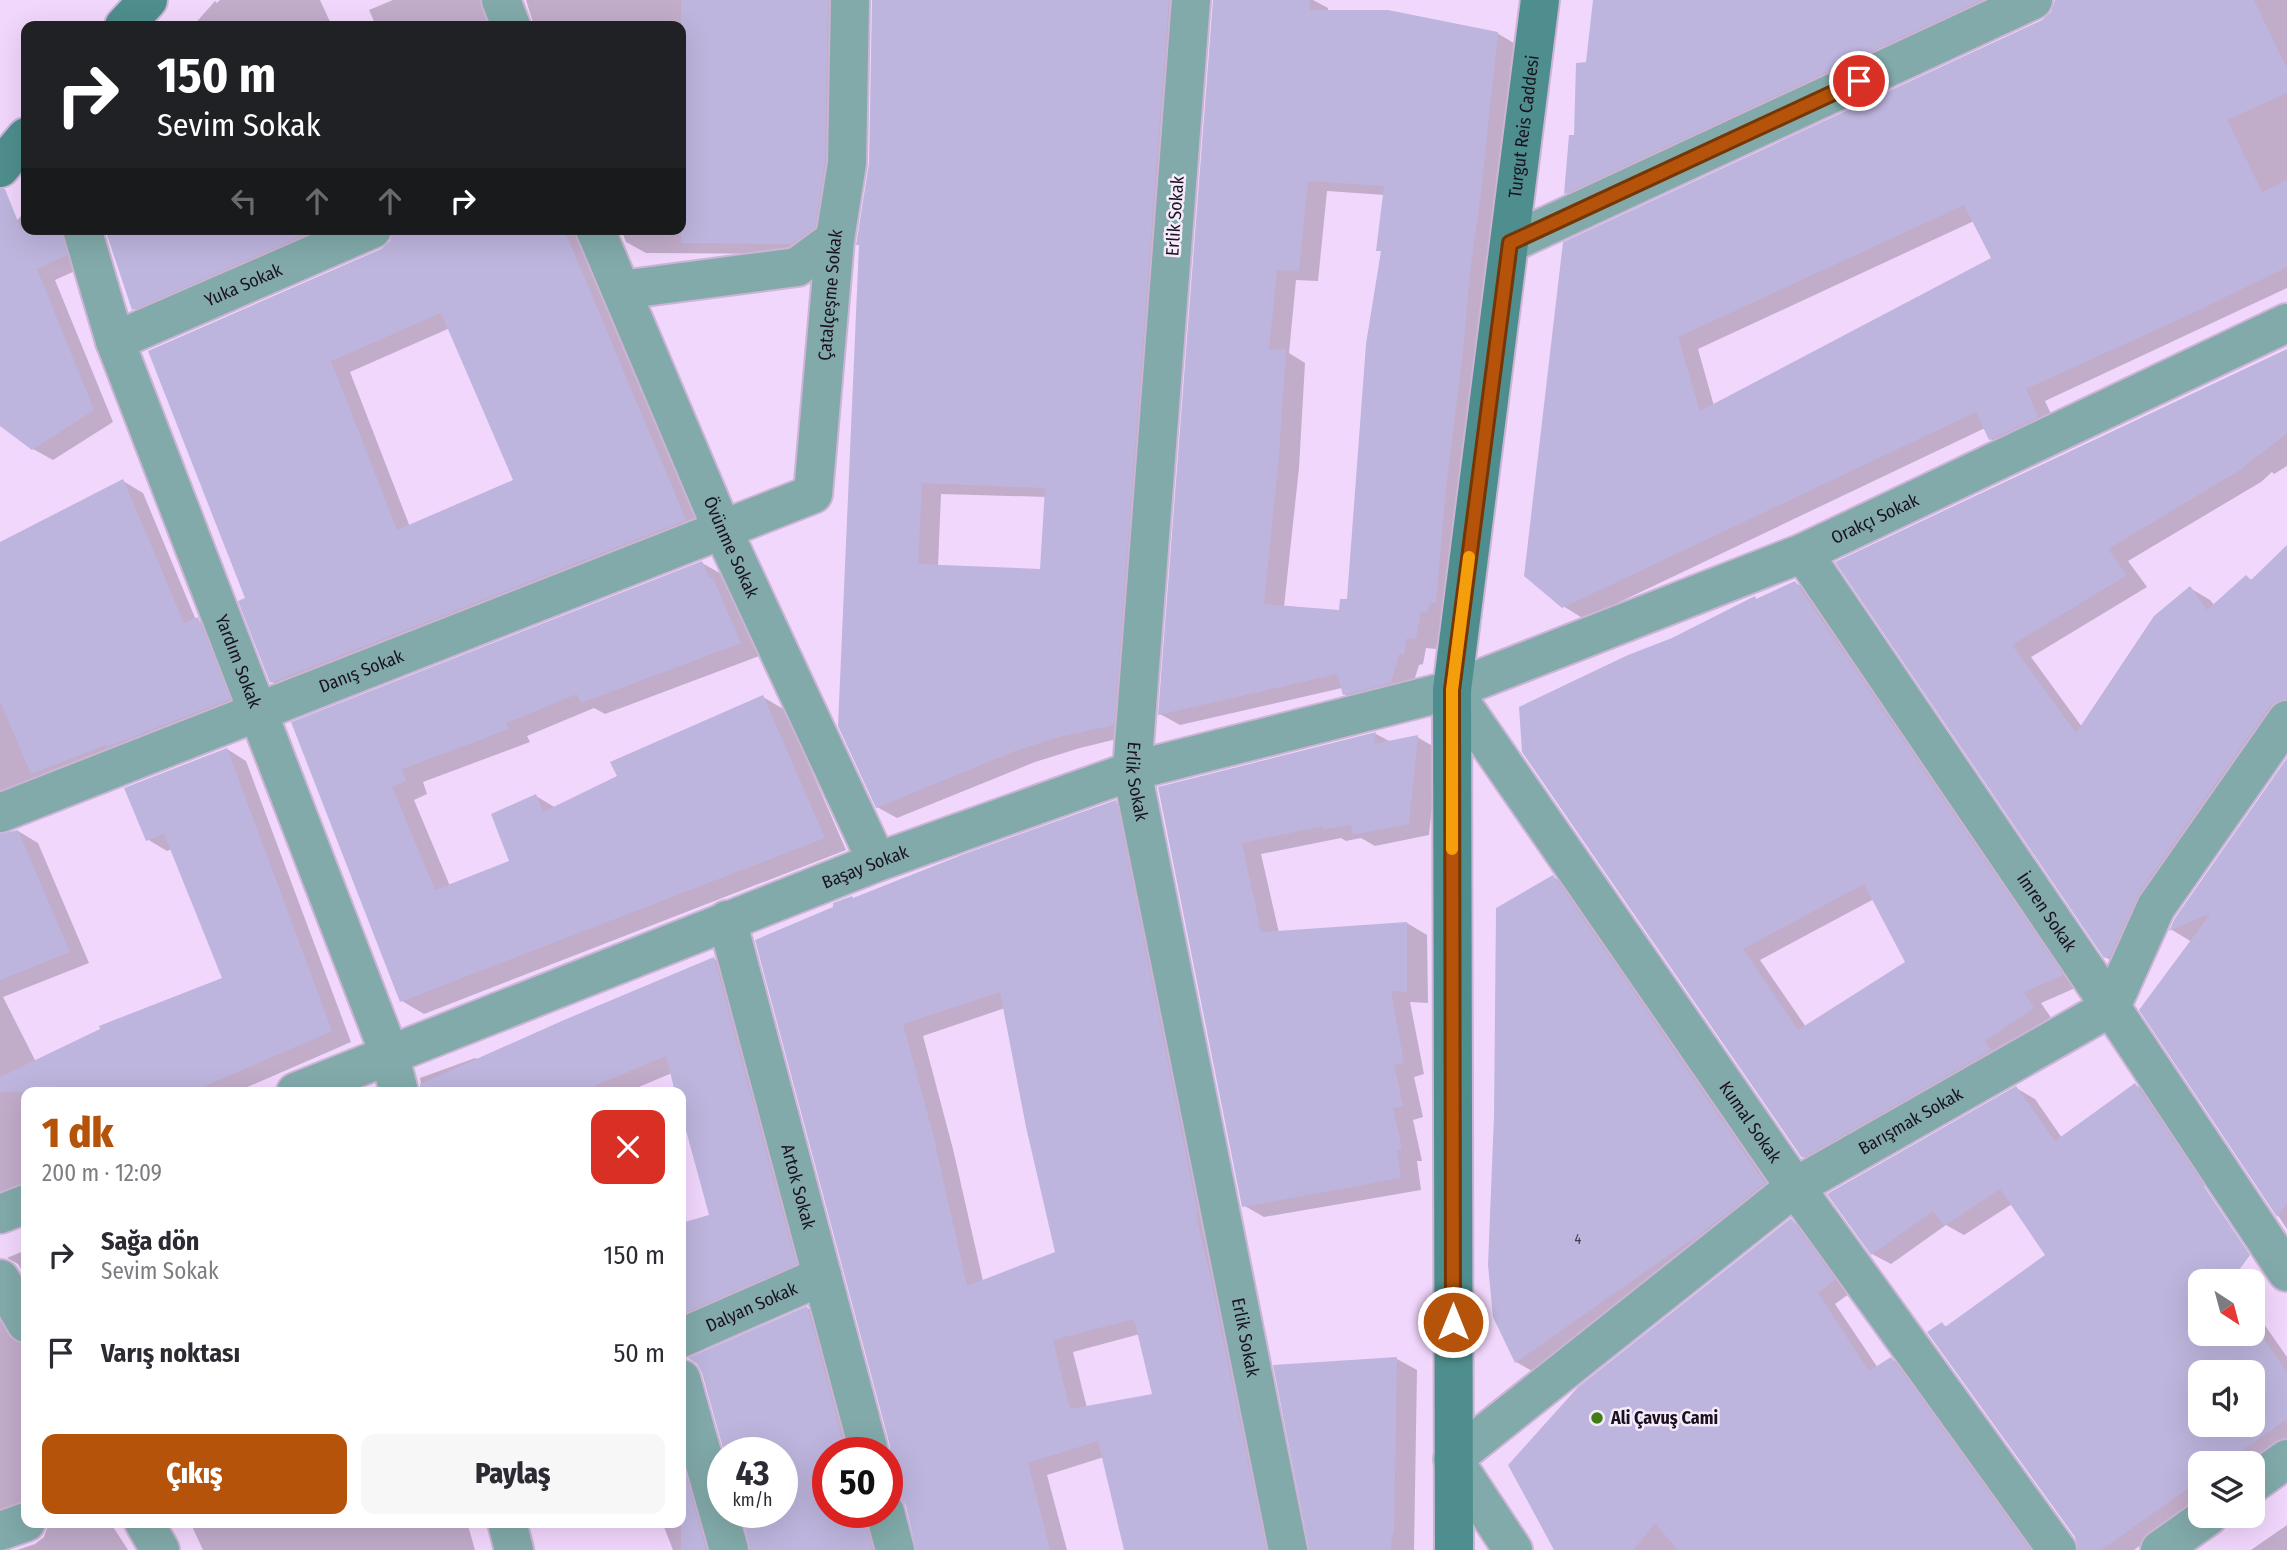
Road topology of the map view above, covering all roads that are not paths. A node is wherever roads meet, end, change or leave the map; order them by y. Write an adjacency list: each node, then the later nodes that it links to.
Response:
1 (148, 0): 7 (main road)
2 (501, 0): 8 (street)
3 (850, 0): 14 (street, Çatalçeşme Sokak)
4 (1191, 0): 24 (street, Erlik Sokak)
5 (1539, 0): 15 (main road, Turgut Reis Caddesi)
6 (2033, 0): 15 (street)
7 (129, 21)
8 (509, 21)
9 (21, 143): 10 (main road)
10 (0, 168)
11 (84, 235): 18 (street, Yardım Sokak)
12 (358, 235): 18 (street, Yuka Sokak)
13 (598, 235): 16 (street, Övünme Sokak)
14 (835, 239): 16 (street); 19 (street, Çatalçeşme Sokak)
15 (1510, 243): 21 (main road, Turgut Reis Caddesi)
16 (621, 290): 19 (street, Övünme Sokak)
17 (2287, 323): 20 (street, Orakçı Sokak)
18 (115, 341): 22 (street, Yardım Sokak)
19 (722, 529): 22 (street, Danış Sokak); 26 (street, Övünme Sokak)
20 (1803, 553): 21 (street, Orakçı Sokak); 28 (street, İmren Sokak)
21 (1452, 690): 24 (street, Başay Sokak); 32 (street, Kumal Sokak); 42 (main road, Turgut Reis Caddesi)
22 (258, 712): 25 (street, Danış Sokak); 29 (street, Yardım Sokak)
23 (2287, 720): 28 (street)
24 (1132, 771): 26 (street, Başay Sokak); 55 (street, Erlik Sokak)
25 (2, 806)
26 (877, 862): 27 (street, Başay Sokak)
27 (727, 920): 29 (street, Başay Sokak); 36 (street, Artok Sokak)
28 (2111, 1007): 32 (street, Barışmak Sokak); 35 (street, İmren Sokak)
29 (389, 1054): 30 (street, Başay Sokak); 31 (street, Yardım Sokak)
30 (308, 1087)
31 (397, 1087)
32 (1795, 1187): 42 (street, Barışmak Sokak); 58 (street, Kumal Sokak)
33 (21, 1205): 34 (street)
34 (0, 1214)
35 (2284, 1259)
36 (822, 1276): 39 (street, Dalyan Sokak); 41 (street, Artok Sokak)
37 (0, 1279): 38 (street)
38 (21, 1315)
39 (686, 1336)
40 (686, 1397): 53 (street)
41 (865, 1437)
42 (1453, 1459): 56 (main road, Turgut Reis Caddesi); 57 (street)
43 (2287, 1459): 44 (street)
44 (2265, 1475)
45 (21, 1524): 50 (street)
46 (147, 1528): 51 (street)
47 (508, 1528): 52 (street)
48 (889, 1528): 54 (street)
49 (2191, 1528): 59 (street)
50 (0, 1531)
51 (160, 1550)
52 (514, 1550)
53 (729, 1550)
54 (895, 1550)
55 (1288, 1550)
56 (1454, 1550)
57 (1513, 1550)
58 (2057, 1550)
59 (2161, 1550)

